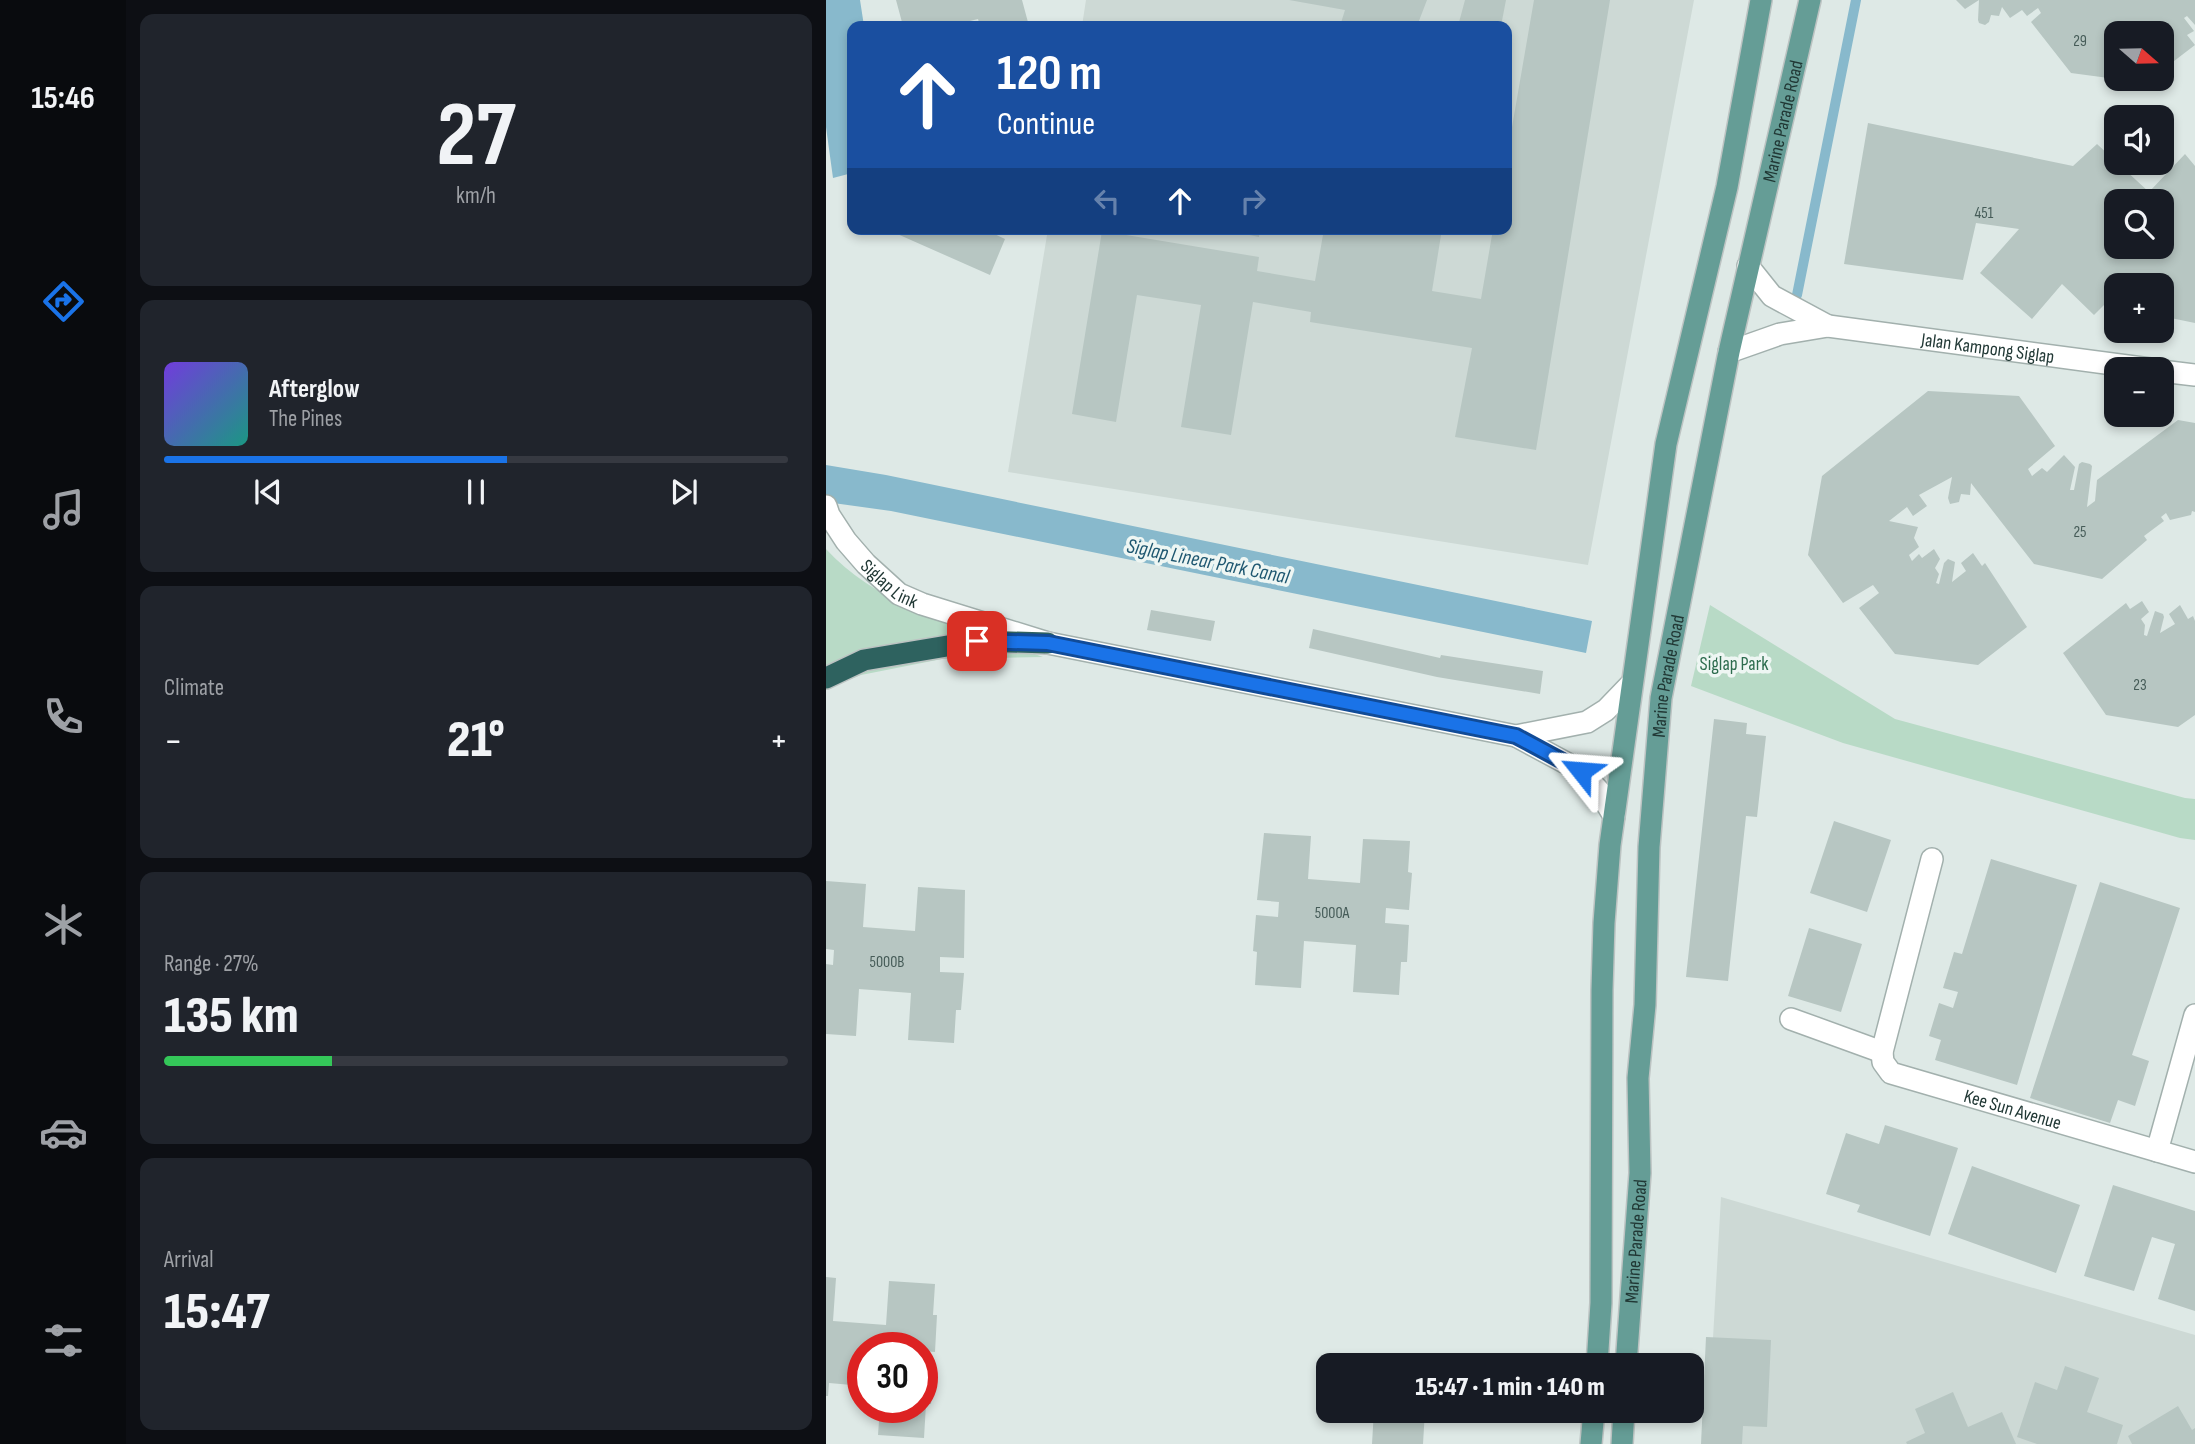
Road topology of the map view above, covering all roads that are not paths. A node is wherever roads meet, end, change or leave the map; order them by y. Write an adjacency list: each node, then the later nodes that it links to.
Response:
1 (1761, 0): 12 (main road, Marine Parade Road)
2 (1810, 0): 3 (main road, Marine Parade Road)
3 (1748, 266): 4 (street, Jalan Kampong Siglap); 5 (main road, Marine Parade Road)
4 (1828, 326): 5 (street, Jalan Kampong Siglap); 6 (street, Jalan Kampong Siglap)
5 (1729, 352): 22 (main road, Marine Parade Road)
6 (2104, 363)
7 (2174, 373): 8 (street)
8 (2195, 375)
9 (827, 510): 10 (street, Siglap Link)
10 (1048, 643): 11 (highway); 13 (street, Siglap Link)
11 (826, 678)
12 (1632, 683): 13 (street, Siglap Link); 14 (main road, Marine Parade Road)
13 (1516, 736): 14 (street, Siglap Link)
14 (1614, 816): 21 (main road, Marine Parade Road)
15 (1932, 859): 18 (street)
16 (2195, 1015): 19 (street)
17 (1791, 1019): 18 (street)
18 (1882, 1052): 19 (street, Kee Sun Avenue)
19 (2157, 1151): 20 (street, Kee Sun Avenue)
20 (2195, 1162)
21 (1598, 1353)
22 (1627, 1353)
23 (1593, 1423): 25 (main road)
24 (1623, 1423): 26 (main road)
25 (1591, 1444)
26 (1622, 1444)

